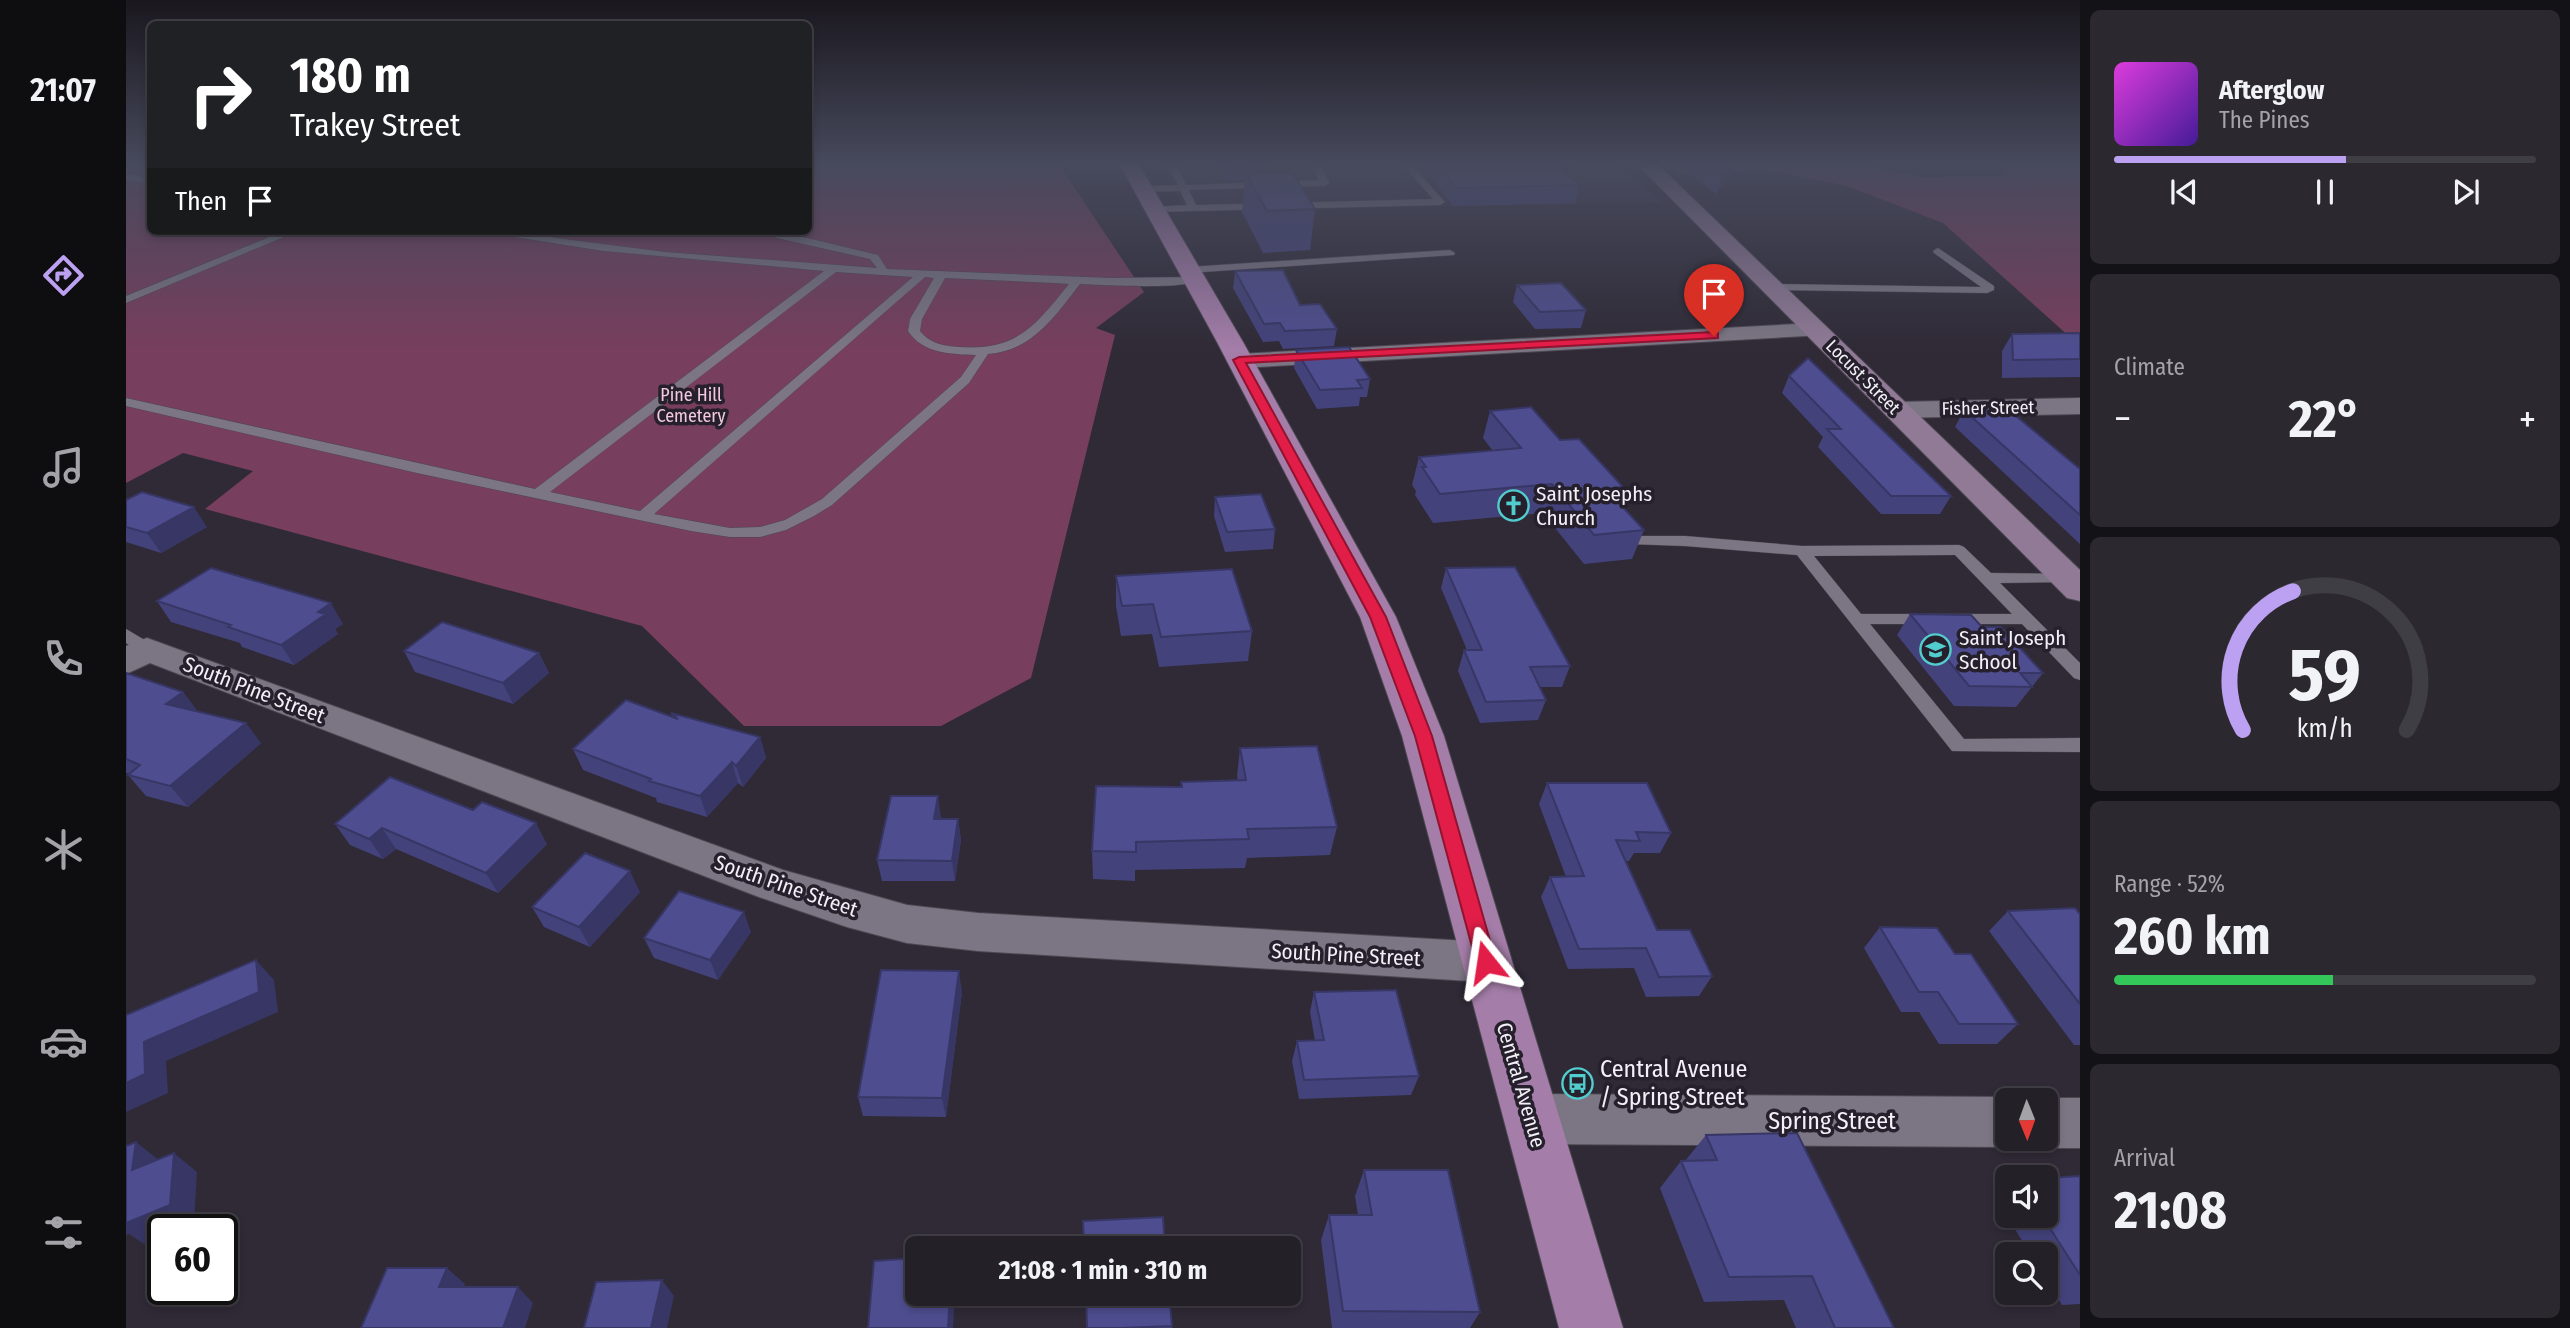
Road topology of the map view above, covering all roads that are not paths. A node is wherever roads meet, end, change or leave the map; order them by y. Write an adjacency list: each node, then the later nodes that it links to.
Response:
1 (1174, 225): 12 (main road, Central Avenue)
2 (1708, 225): 14 (street, Locust Street)
3 (283, 235): 15 (lane)
4 (510, 235): 8 (lane)
5 (783, 235): 9 (lane)
6 (1938, 251): 14 (lane)
7 (1450, 253): 12 (lane)
8 (834, 269): 9 (lane); 22 (lane)
9 (883, 272): 10 (lane)
10 (922, 274): 11 (lane); 23 (lane)
11 (941, 275): 13 (lane); 17 (lane)
12 (1192, 275): 13 (lane); 18 (main road, Central Avenue)
13 (1077, 281): 17 (lane)
14 (1771, 287): 16 (street, Locust Street)
15 (126, 300)
16 (1815, 330): 18 (street); 21 (street, Locust Street)
17 (984, 352): 23 (lane)
18 (1239, 360): 33 (main road, Central Avenue)
19 (126, 402): 22 (lane)
20 (2080, 406): 21 (street, Fisher Street)
21 (1896, 410): 27 (street, Locust Street)
22 (537, 495): 23 (lane)
23 (645, 515)
24 (1634, 541): 25 (lane)
25 (1802, 551): 26 (lane); 29 (lane)
26 (1987, 578): 27 (lane); 28 (lane)
27 (2073, 584)
28 (2026, 619): 29 (lane); 31 (lane)
29 (1857, 620): 32 (lane)
30 (133, 649): 33 (street, South Pine Street)
31 (2080, 674)
32 (2080, 745)
33 (1486, 962): 34 (main road, Central Avenue)
34 (1531, 1119): 35 (street, Spring Street); 38 (main road, Central Avenue)
35 (1995, 1122)
36 (2058, 1122): 37 (street)
37 (2080, 1123)
38 (1591, 1328)

